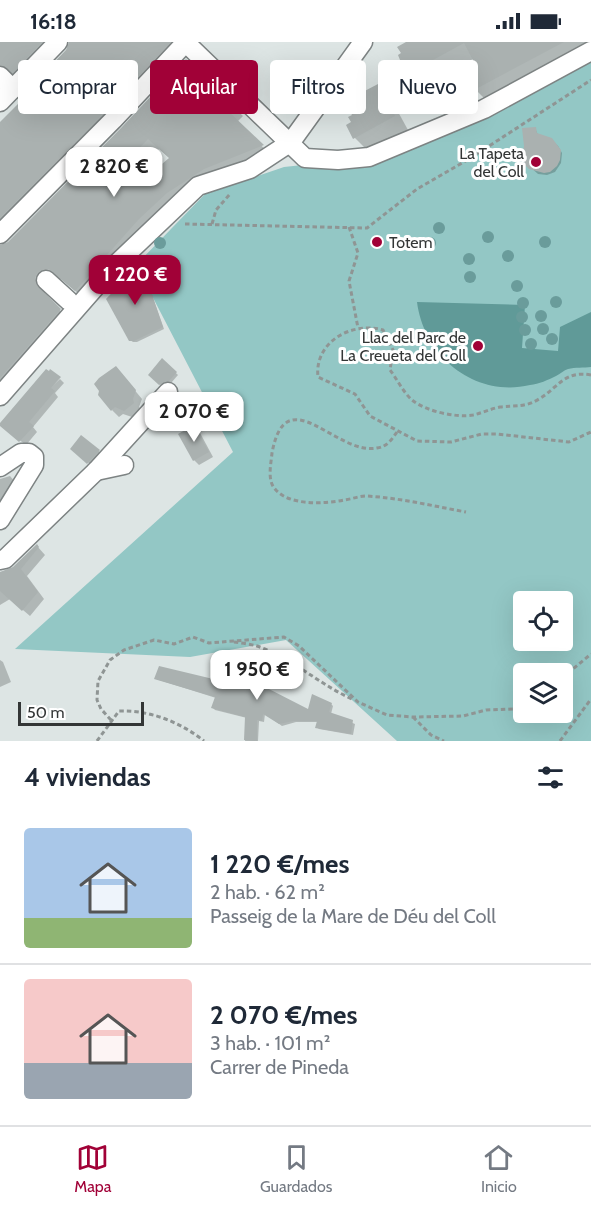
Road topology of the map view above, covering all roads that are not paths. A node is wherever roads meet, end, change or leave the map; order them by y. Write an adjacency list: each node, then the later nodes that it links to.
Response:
1 (58, 42): 6 (street)
2 (186, 42): 8 (street); 9 (street)
3 (363, 42): 8 (street)
4 (591, 51): 8 (street)
5 (0, 75): 6 (street)
6 (13, 89): 7 (street)
7 (0, 102)
8 (291, 142): 13 (street)
9 (0, 234)
10 (46, 280): 11 (street)
11 (69, 301)
12 (168, 392): 16 (street)
13 (0, 396)
14 (123, 465): 16 (street)
15 (0, 468): 17 (street)
16 (96, 471): 18 (street)
17 (0, 520)
18 (0, 560)

